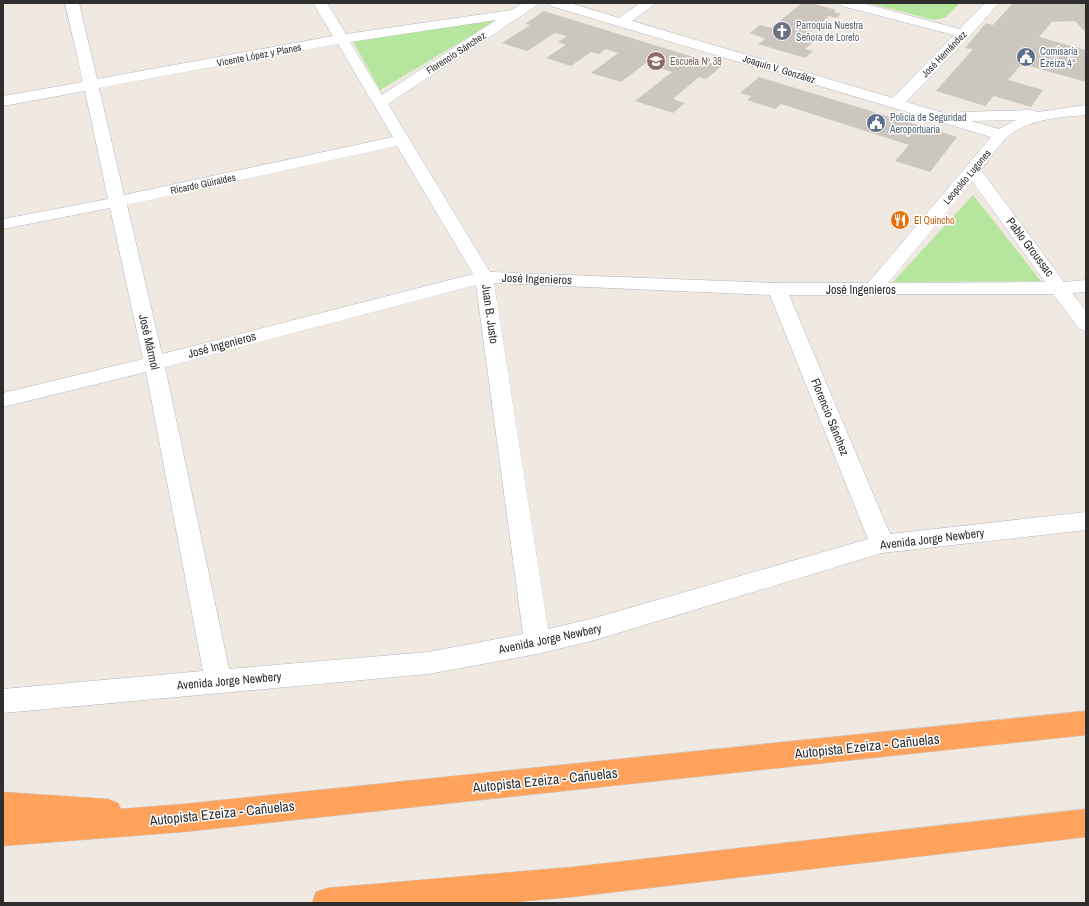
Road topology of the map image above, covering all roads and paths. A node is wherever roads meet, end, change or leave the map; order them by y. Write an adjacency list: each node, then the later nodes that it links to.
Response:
1 (72, 3): 13 (street, José Mármol)
2 (320, 3): 12 (street, Juan B. Justo)
3 (531, 3): 9 (street, Florencio Sánchez)
4 (556, 3): 8 (street, Joaquín V. González)
5 (649, 3): 10 (street)
6 (847, 3): 11 (street)
7 (992, 3): 11 (street, José Hernández)
8 (570, 5): 10 (street, Joaquín V. González)
9 (516, 13): 12 (street, Vicente López y Planes); 15 (street, Florencio Sánchez)
10 (622, 22): 16 (street, Joaquín V. González)
11 (964, 34): 16 (street, José Hernández)
12 (342, 39): 13 (street, Vicente López y Planes); 15 (street, Juan B. Justo)
13 (91, 86): 14 (street, Vicente López y Planes); 23 (street, José Mármol)
14 (3, 101)
15 (381, 102): 21 (street, Juan B. Justo)
16 (896, 104): 19 (street, Joaquín V. González)
17 (1086, 110): 18 (street, Leopoldo Lugones)
18 (1042, 115): 19 (street, Leopoldo Lugones); 20 (street, Leopoldo Lugones)
19 (944, 118): 20 (street, Joaquín V. González)
20 (1001, 135): 22 (street, Leopoldo Lugones)
21 (402, 140): 23 (street, Ricardo Güiraldes); 25 (street, Juan B. Justo)
22 (973, 171): 27 (street, Pablo Groussac); 29 (street, Leopoldo Lugones)
23 (117, 202): 24 (street, Ricardo Güiraldes); 31 (street, José Mármol)
24 (3, 224)
25 (484, 277): 28 (street, José Ingenieros); 31 (street, José Ingenieros); 35 (street, Juan B. Justo)
26 (1086, 286): 27 (street, José Ingenieros)
27 (1060, 288): 29 (street, José Ingenieros); 30 (street, Pablo Groussac)
28 (778, 289): 29 (street, José Ingenieros); 34 (street, Florencio Sánchez)
29 (872, 290)
30 (1086, 325)
31 (154, 363): 32 (street, José Ingenieros); 36 (street, José Mármol)
32 (3, 400)
33 (1086, 522): 34 (street, Avenida Jorge Newbery)
34 (882, 544): 35 (street, Avenida Jorge Newbery)
35 (536, 643): 36 (street, Avenida Jorge Newbery)
36 (218, 682): 37 (street, Avenida Jorge Newbery)
37 (3, 701)
38 (1086, 723): 40 (highway, Autopista Ezeiza - Cañuelas)
39 (3, 806): 40 (highway)
40 (183, 818): 42 (highway, Autopista Ezeiza - Cañuelas)
41 (1086, 823): 43 (highway)
42 (3, 832)
43 (572, 882): 44 (highway); 45 (highway)
44 (327, 903)
45 (486, 903)

